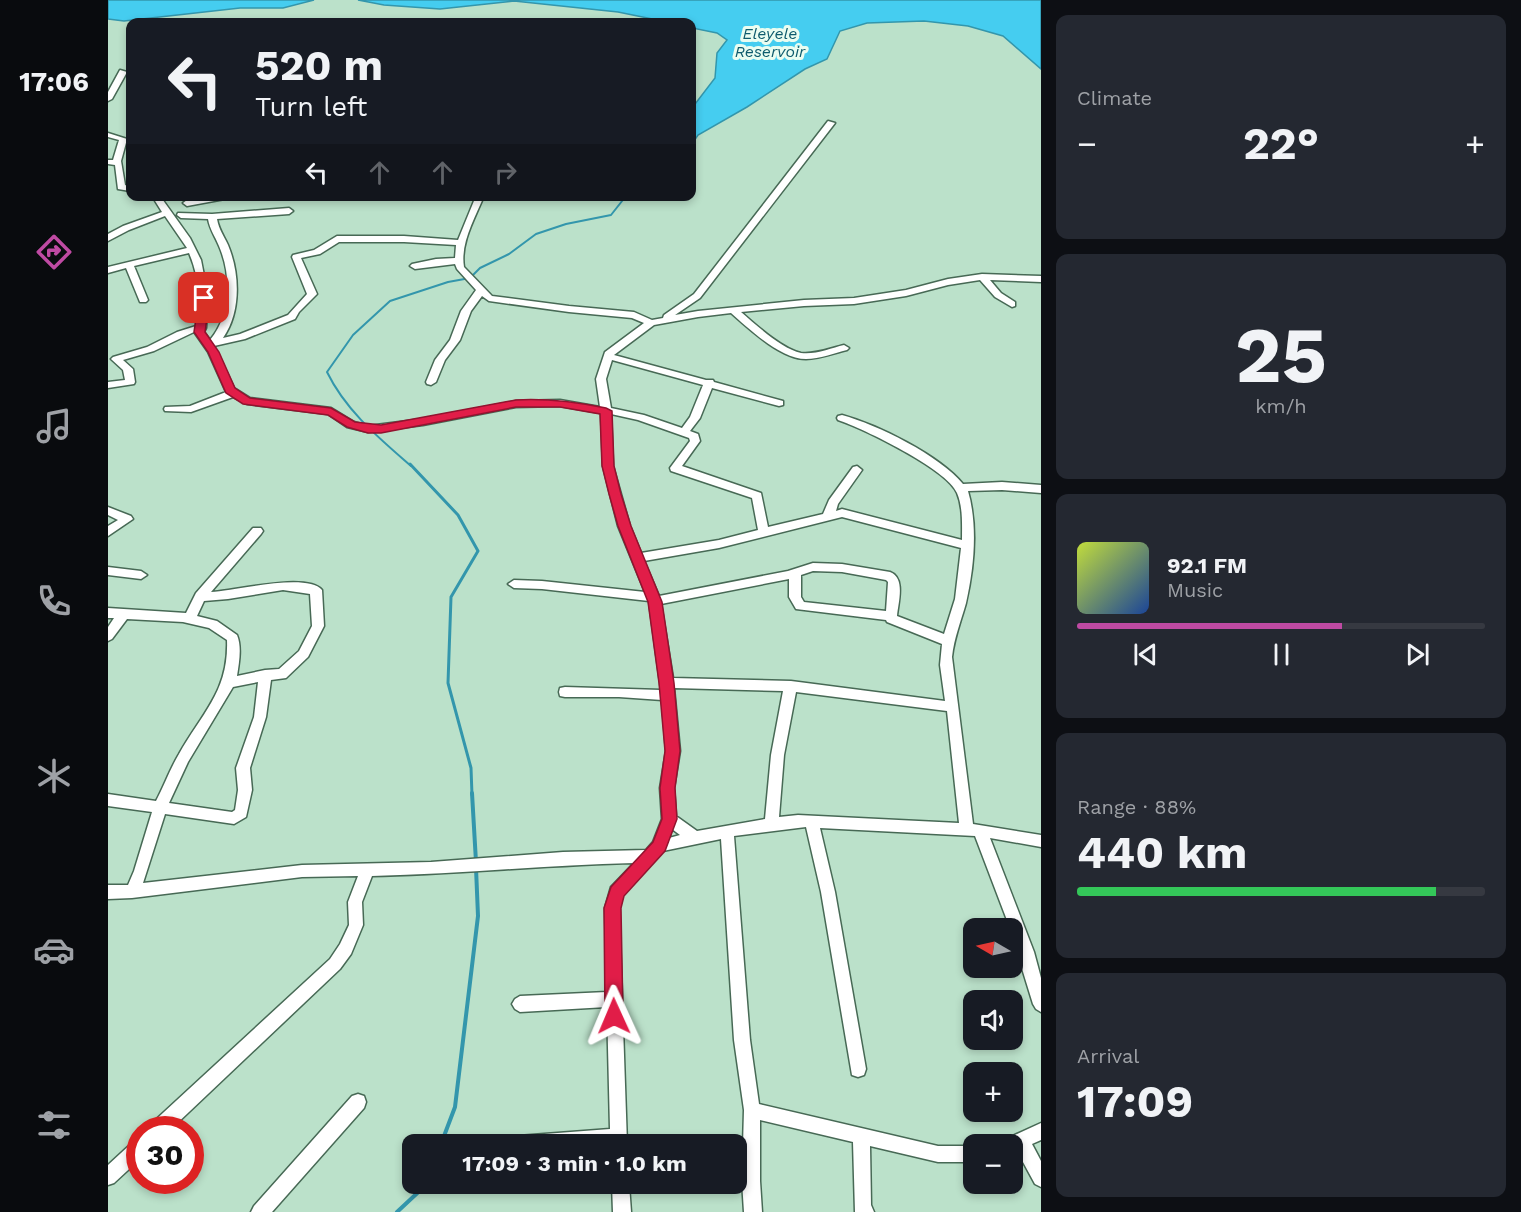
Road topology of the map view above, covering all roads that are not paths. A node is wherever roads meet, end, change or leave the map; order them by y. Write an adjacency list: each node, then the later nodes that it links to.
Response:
1 (123, 72): 2 (street)
2 (108, 99)
3 (831, 123): 29 (street)
4 (108, 135): 5 (street)
5 (126, 139)
6 (126, 142): 7 (street)
7 (113, 162): 8 (street)
8 (126, 188)
9 (159, 201): 13 (street)
10 (188, 201): 15 (street)
11 (478, 201): 17 (street)
12 (289, 211): 14 (street)
13 (166, 213): 15 (street); 16 (street)
14 (212, 217): 15 (street); 31 (street)
15 (177, 218): 18 (street)
16 (108, 238)
17 (461, 243): 19 (street); 31 (street)
18 (192, 250): 20 (street); 30 (street)
19 (459, 261): 21 (street); 25 (street)
20 (129, 265): 22 (street); 26 (street)
21 (415, 266)
22 (108, 270)
23 (982, 277): 24 (street); 27 (street); 28 (street)
24 (1041, 279)
25 (481, 290): 29 (street); 34 (street)
26 (143, 300)
27 (1012, 304)
28 (734, 312): 29 (street); 32 (street)
29 (655, 322): 33 (street)
30 (201, 328): 31 (street); 36 (street)
31 (212, 344): 37 (street)
32 (844, 348)
33 (608, 356): 35 (street); 40 (street)
34 (431, 382)
35 (709, 382): 38 (street); 42 (street)
36 (108, 385)
37 (234, 393): 39 (street); 40 (street)
38 (779, 403)
39 (170, 409)
40 (606, 410): 42 (street); 52 (street)
41 (842, 418): 44 (street)
42 (684, 432): 50 (street)
43 (857, 471): 47 (street)
44 (961, 488): 45 (street); 51 (street)
45 (1041, 489)
46 (108, 511): 49 (street)
47 (828, 516): 50 (street); 51 (street)
48 (257, 531): 57 (street)
49 (108, 532)
50 (764, 534): 52 (street)
51 (967, 545): 64 (street)
52 (638, 558): 58 (street)
53 (108, 571): 55 (street)
54 (795, 573): 58 (street); 61 (street); 61 (street)
55 (141, 575)
56 (514, 584): 58 (street)
57 (200, 596): 62 (street); 65 (street)
58 (654, 599): 68 (street)
59 (108, 613): 60 (street)
60 (124, 614): 62 (street); 63 (street)
61 (890, 616): 64 (street)
62 (189, 618): 66 (street)
63 (108, 636)
64 (948, 641): 70 (street)
65 (265, 675): 66 (street); 72 (street)
66 (229, 683): 72 (street)
67 (791, 686): 68 (street); 70 (street); 75 (street)
68 (667, 689): 69 (street); 73 (street)
69 (565, 692)
70 (953, 707): 76 (street)
71 (108, 800): 72 (street)
72 (160, 808): 82 (street)
73 (669, 819): 78 (street); 80 (street)
74 (812, 822): 75 (street); 76 (street); 87 (street)
75 (772, 824): 77 (street)
76 (974, 830): 79 (street); 86 (street)
77 (727, 831): 78 (street); 89 (street)
78 (695, 838): 80 (street)
79 (1041, 841)
80 (655, 851): 81 (street); 84 (street)
81 (368, 870): 82 (street); 90 (street)
82 (132, 891): 83 (street)
83 (108, 892)
84 (613, 999): 85 (street); 92 (street)
85 (520, 1004)
86 (1041, 1004)
87 (858, 1069)
88 (358, 1102): 101 (street)
89 (752, 1110): 93 (street); 103 (street)
90 (172, 1116)
91 (1041, 1131): 94 (street)
92 (619, 1134)
93 (861, 1136): 96 (street); 104 (street)
94 (1023, 1140)
95 (1023, 1152): 99 (street)
96 (963, 1154)
97 (126, 1160): 98 (street)
98 (108, 1177)
99 (1041, 1178)
100 (621, 1194): 102 (street)
101 (260, 1212)
102 (622, 1212)
103 (753, 1212)
104 (865, 1212)

